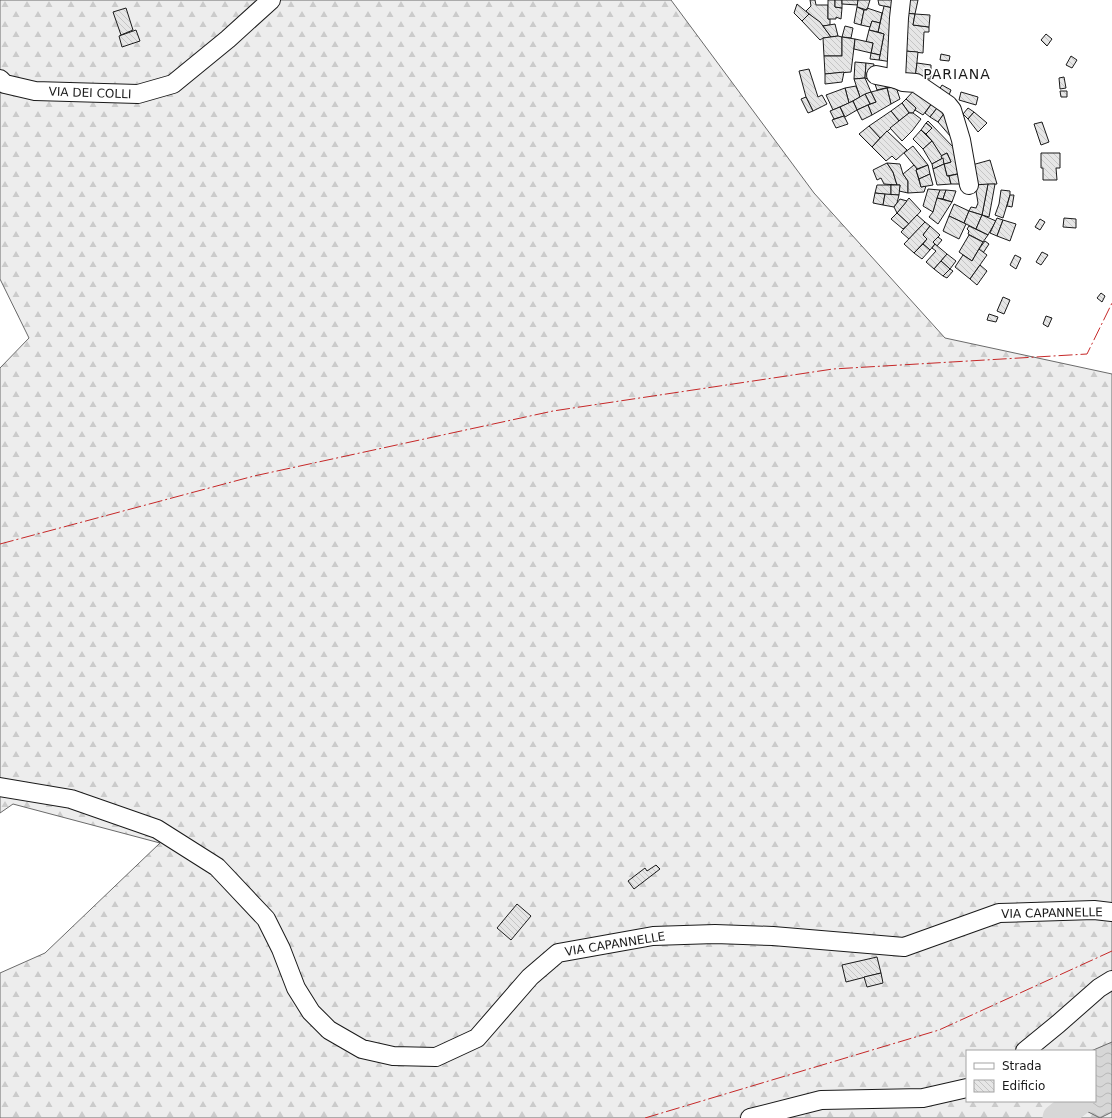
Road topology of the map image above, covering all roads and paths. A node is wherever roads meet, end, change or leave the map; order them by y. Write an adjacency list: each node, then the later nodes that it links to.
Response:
1 (271, 0): 4 (street, VIA DEI COLLI)
2 (901, 0): 5 (street)
3 (876, 75): 5 (street)
4 (0, 79)
5 (896, 79): 6 (street)
6 (969, 185)
7 (0, 787): 8 (street, VIA CAPANNELLE)
8 (1112, 912)
9 (1112, 980): 10 (street)
10 (1026, 1050)
11 (966, 1088): 12 (street)
12 (750, 1118)

